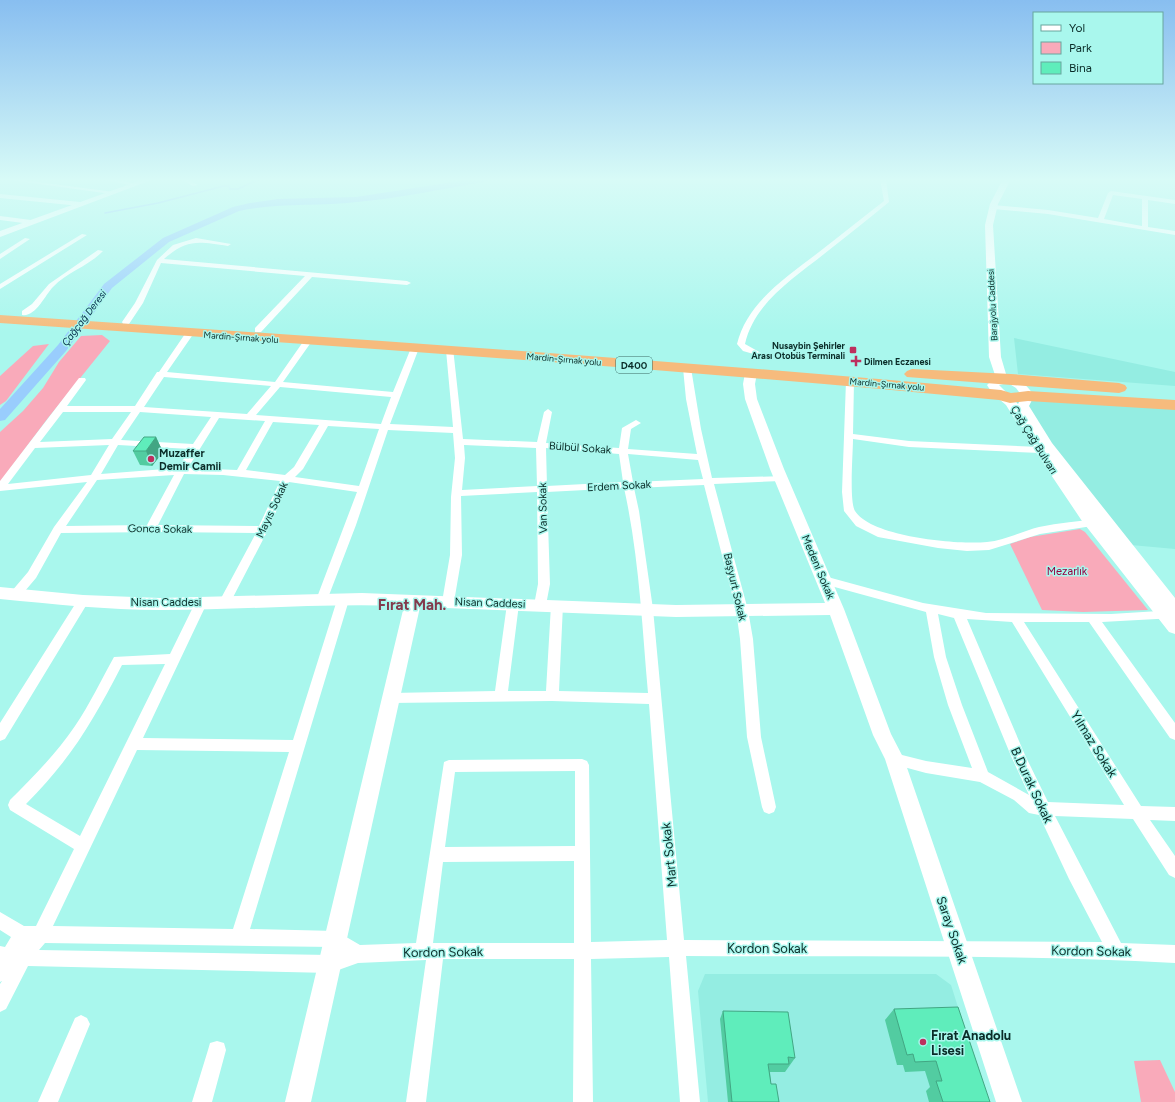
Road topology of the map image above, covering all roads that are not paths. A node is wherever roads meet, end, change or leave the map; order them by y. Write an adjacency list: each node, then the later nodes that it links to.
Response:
1 (850, 230): 25 (street)
2 (989, 230): 29 (street, Barajyolu Caddesi)
3 (1160, 230): 4 (street)
4 (1175, 233)
5 (84, 235): 13 (street)
6 (27, 239): 9 (street)
7 (228, 244): 10 (street)
8 (100, 251): 15 (street)
9 (0, 257)
10 (159, 261): 11 (street); 18 (street)
11 (311, 274): 12 (street); 20 (street)
12 (407, 283)
13 (0, 287)
14 (0, 311): 15 (highway, Mardin-Şırnak yolu)
15 (25, 313): 17 (highway, Mardin-Şırnak yolu)
16 (0, 319): 17 (highway, Mardin-Şırnak yolu)
17 (55, 320): 19 (highway, Mardin-Şırnak yolu / D400)
18 (126, 322): 19 (highway, Mardin-Şırnak yolu); 20 (highway, Mardin-Şırnak yolu)
19 (96, 323): 21 (highway, Mardin-Şırnak yolu / D400)
20 (258, 330): 29 (highway, Mardin-Şırnak yolu)
21 (190, 333): 22 (highway, Mardin-Şırnak yolu / D400); 28 (street)
22 (308, 341): 23 (highway, Mardin-Şırnak yolu / D400); 32 (street)
23 (415, 348): 24 (highway, Mardin-Şırnak yolu / D400); 34 (street)
24 (450, 350): 26 (highway, Mardin-Şırnak yolu / D400); 47 (street)
25 (757, 354)
26 (687, 368): 27 (highway, Mardin-Şırnak yolu / D400); 56 (street, Başyurt Sokak)
27 (751, 373): 31 (highway, Mardin-Şırnak yolu / D400); 60 (street, Medeni Sokak)
28 (160, 374): 32 (street); 39 (street)
29 (1011, 379): 33 (highway, Mardin-Şırnak yolu); 35 (street, Çağ Çağ Bulvarı); 36 (street, Çağ Çağ Bulvarı)
30 (82, 380): 38 (street)
31 (850, 381): 35 (highway, Mardin-Şırnak yolu / D400); 48 (street)
32 (277, 385): 34 (street); 42 (street)
33 (1175, 393)
34 (396, 395): 46 (street)
35 (1001, 395): 36 (highway, Mardin-Şırnak yolu / D400); 54 (street, Çağ Çağ Bulvarı)
36 (1028, 396): 37 (highway, Mardin-Şırnak yolu / D400); 68 (street, Çağ Çağ Bulvarı)
37 (1175, 405)
38 (61, 409): 39 (street); 51 (street)
39 (138, 409): 41 (street); 49 (street)
40 (548, 412): 52 (street, Van Sokak)
41 (216, 414): 42 (street); 53 (street)
42 (249, 417): 43 (street)
43 (271, 418): 44 (street); 58 (street)
44 (325, 422): 46 (street); 61 (street, Mayıs Sokak)
45 (636, 423): 55 (street, Mart Sokak)
46 (384, 427): 47 (street); 65 (street)
47 (457, 430): 50 (street)
48 (850, 436): 54 (street); 68 (street)
49 (115, 442): 51 (street); 53 (street); 59 (street)
50 (458, 442): 52 (street, Bülbül Sokak); 67 (street)
51 (33, 445): 64 (street)
52 (541, 445): 55 (street, Bülbül Sokak); 66 (street, Van Sokak)
53 (196, 447): 57 (street)
54 (1040, 450): 68 (street, Çağ Çağ Bulvarı)
55 (623, 451): 56 (street, Bülbül Sokak); 63 (street, Mart Sokak)
56 (702, 457): 62 (street, Başyurt Sokak)
57 (181, 472): 58 (street); 59 (street); 69 (street)
58 (240, 473): 61 (street)
59 (94, 478): 64 (street); 70 (street)
60 (780, 478): 62 (street, Erdem Sokak); 72 (street, Medeni Sokak)
61 (285, 480): 65 (street); 71 (street, Mayıs Sokak)
62 (709, 481): 63 (street, Erdem Sokak); 87 (street, Başyurt Sokak)
63 (628, 485): 66 (street, Erdem Sokak); 85 (street, Mart Sokak)
64 (0, 488)
65 (362, 490): 74 (street)
66 (542, 490): 67 (street, Erdem Sokak); 82 (street, Van Sokak)
67 (456, 493): 79 (street)
68 (1098, 522): 88 (street, Çağ Çağ Bulvarı)
69 (150, 528): 70 (street, Gonca Sokak); 71 (street, Gonca Sokak)
70 (58, 530): 73 (street)
71 (263, 530): 78 (street, Mayıs Sokak)
72 (824, 580): 84 (street, Medeni Sokak); 86 (street)
73 (7, 594): 76 (street, Nisan Caddesi)
74 (322, 600): 75 (street, Nisan Caddesi); 78 (street, Nisan Caddesi)
75 (343, 600): 77 (street, Nisan Caddesi); 101 (street)
76 (83, 601): 80 (street, Nisan Caddesi); 99 (street)
77 (413, 601): 79 (street, Nisan Caddesi); 96 (street)
78 (225, 602): 80 (street, Nisan Caddesi)
79 (448, 602): 81 (street, Nisan Caddesi)
80 (201, 603): 93 (street)
81 (513, 604): 82 (street, Nisan Caddesi); 94 (street)
82 (540, 605): 83 (street, Nisan Caddesi)
83 (557, 606): 85 (street, Nisan Caddesi); 95 (street)
84 (836, 608): 87 (street, Nisan Caddesi); 102 (street, Medeni Sokak)
85 (647, 609): 87 (street, Nisan Caddesi); 97 (street, Mart Sokak)
86 (931, 609): 89 (street); 103 (street)
87 (742, 611): 104 (street, Başyurt Sokak)
88 (1171, 612): 91 (street); 92 (street, Çağ Çağ Bulvarı)
89 (959, 614): 90 (street); 105 (street, B.Durak Sokak)
90 (1015, 617): 91 (street); 106 (street, Yılmaz Sokak)
91 (1092, 618): 98 (street)
92 (1175, 628)
93 (173, 660): 100 (street); 108 (street)
94 (501, 696): 95 (street); 96 (street)
95 (552, 696): 97 (street)
96 (391, 698): 116 (street)
97 (654, 700): 117 (street, Mart Sokak)
98 (1175, 734)
99 (0, 735)
100 (133, 744): 101 (street); 108 (street)
101 (297, 746): 115 (street)
102 (894, 759): 103 (street); 118 (street, Saray Sokak)
103 (982, 776): 105 (street)
104 (769, 807)
105 (1044, 809): 106 (street); 121 (street, B.Durak Sokak)
106 (1137, 813): 107 (street); 111 (street, Yılmaz Sokak)
107 (1175, 814)
108 (83, 846): 114 (street)
109 (582, 853): 110 (street); 110 (street); 120 (street)
110 (436, 855): 119 (street)
111 (1175, 870)
112 (0, 920): 113 (street)
113 (22, 934): 114 (street); 124 (street)
114 (40, 935): 115 (street); 124 (street)
115 (239, 937): 116 (street)
116 (336, 939): 122 (street); 125 (street)
117 (678, 948): 118 (street, Kordon Sokak); 120 (street, Kordon Sokak); 135 (street, Mart Sokak)
118 (958, 949): 121 (street, Kordon Sokak); 136 (street, Saray Sokak)
119 (429, 951): 120 (street, Kordon Sokak); 122 (street, Kordon Sokak); 133 (street)
120 (582, 951): 134 (street)
121 (1116, 951): 123 (street, Kordon Sokak)
122 (358, 954): 125 (street, Kordon Sokak)
123 (1175, 954)
124 (11, 956): 125 (street); 126 (street); 127 (street)
125 (330, 964): 132 (street)
126 (0, 973)
127 (0, 1003)
128 (81, 1024): 130 (street)
129 (217, 1050): 131 (street)
130 (48, 1102)
131 (202, 1102)
132 (298, 1102)
133 (416, 1102)
134 (583, 1102)
135 (690, 1102)
136 (1009, 1102)

